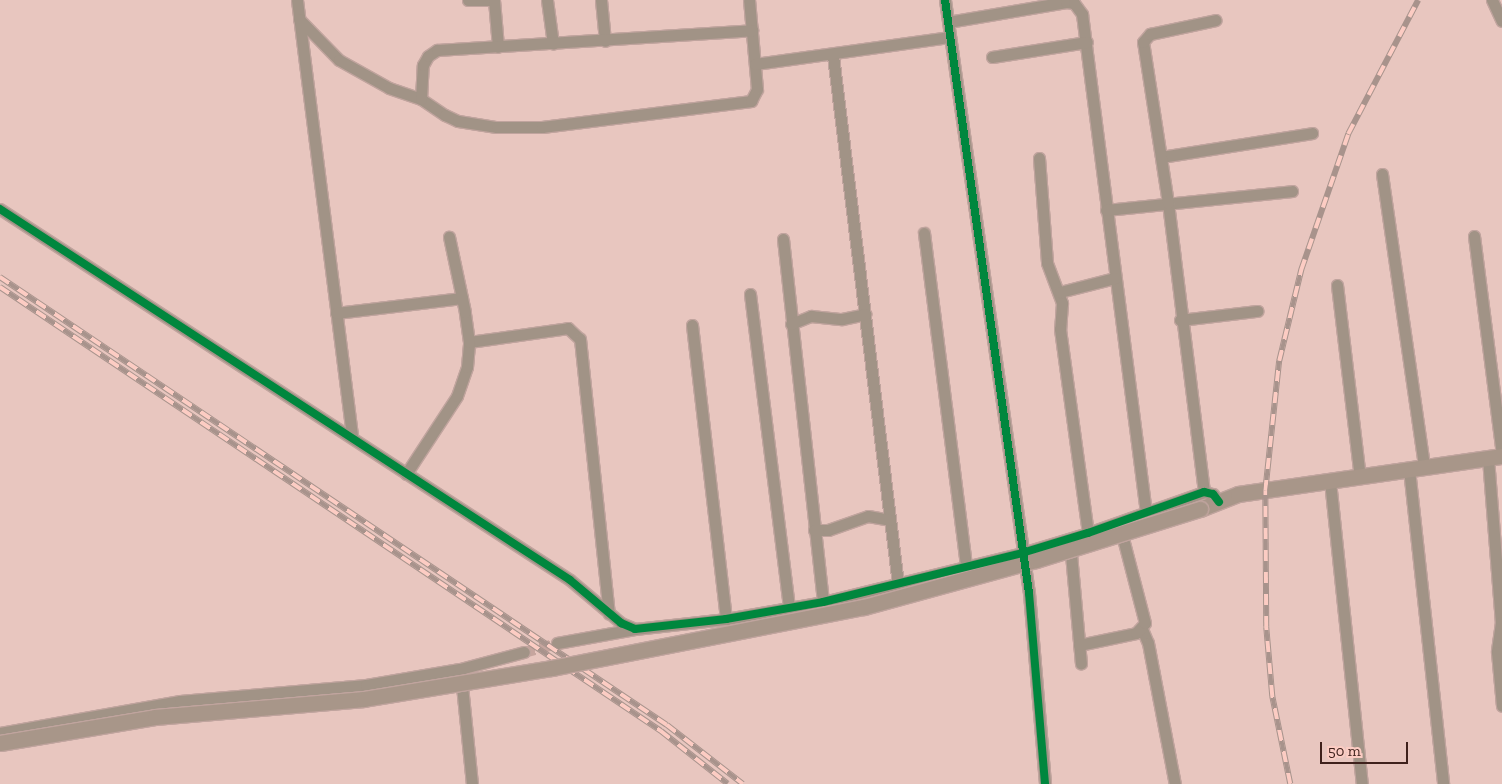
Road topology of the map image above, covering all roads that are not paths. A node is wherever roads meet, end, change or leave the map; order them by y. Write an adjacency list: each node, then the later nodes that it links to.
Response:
1 (297, 0): 8 (street)
2 (468, 0): 17 (street)
3 (547, 0): 16 (street)
4 (601, 0): 14 (street)
5 (748, 0): 12 (street)
6 (945, 0): 11 (street)
7 (1492, 0): 10 (street)
8 (299, 19): 21 (street); 40 (street)
9 (1216, 20): 23 (street)
10 (1502, 21)
11 (948, 22): 13 (street); 15 (street)
12 (752, 30): 14 (street); 20 (street)
13 (950, 37): 18 (street); 61 (street)
14 (605, 41): 16 (street)
15 (1086, 42): 19 (street); 29 (street)
16 (553, 44): 17 (street)
17 (498, 46): 21 (street)
18 (833, 56): 20 (street); 41 (street)
19 (992, 57)
20 (755, 64): 21 (street)
21 (421, 99)
22 (1312, 133): 23 (street)
23 (1161, 157): 27 (street)
24 (1039, 158): 36 (street)
25 (1382, 174): 48 (street)
26 (1292, 191): 27 (street)
27 (1168, 204): 29 (street); 42 (street)
28 (0, 209): 46 (street)
29 (1106, 210): 34 (street)
30 (924, 233): 62 (street)
31 (1474, 236): 47 (street)
32 (449, 237): 38 (street)
33 (783, 239): 43 (street)
34 (1115, 278): 36 (street); 54 (street)
35 (1337, 285): 50 (street)
36 (1060, 292): 58 (street)
37 (750, 294): 65 (street)
38 (462, 298): 40 (street); 45 (street)
39 (1257, 311): 42 (street)
40 (336, 313): 46 (street)
41 (865, 314): 43 (street); 55 (street)
42 (1180, 320): 52 (street)
43 (792, 324): 57 (street)
44 (692, 325): 67 (street)
45 (469, 342): 49 (street); 66 (street)
46 (352, 438): 49 (street)
47 (1497, 457): 48 (main road); 59 (street)
48 (1417, 468): 50 (main road); 82 (street)
49 (406, 474): 66 (street)
50 (1360, 477): 51 (main road)
51 (1330, 481): 53 (main road); 81 (street)
52 (1204, 492): 53 (street); 54 (street)
53 (1219, 502): 77 (main road, bridge)
54 (1146, 513): 56 (street)
55 (890, 520): 57 (street); 63 (street)
56 (1118, 523): 58 (street); 69 (street)
57 (814, 530): 64 (street)
58 (1088, 533): 60 (street)
59 (1498, 538): 75 (street)
60 (1070, 539): 61 (street); 71 (street)
61 (1022, 553): 62 (street); 79 (street)
62 (966, 568): 63 (street)
63 (898, 584): 64 (street)
64 (823, 602): 65 (street)
65 (789, 608): 67 (street)
66 (609, 612): 68 (street)
67 (726, 619): 68 (street)
68 (635, 629): 70 (street)
69 (1142, 629): 71 (street); 80 (street)
70 (557, 643)
71 (1079, 645): 73 (street)
72 (524, 652): 74 (street)
73 (1081, 663)
74 (460, 669): 76 (street); 78 (street)
75 (1502, 706)
76 (0, 733)
77 (0, 743)
78 (472, 784)
79 (1045, 784)
80 (1175, 784)
81 (1362, 784)
82 (1443, 784)

